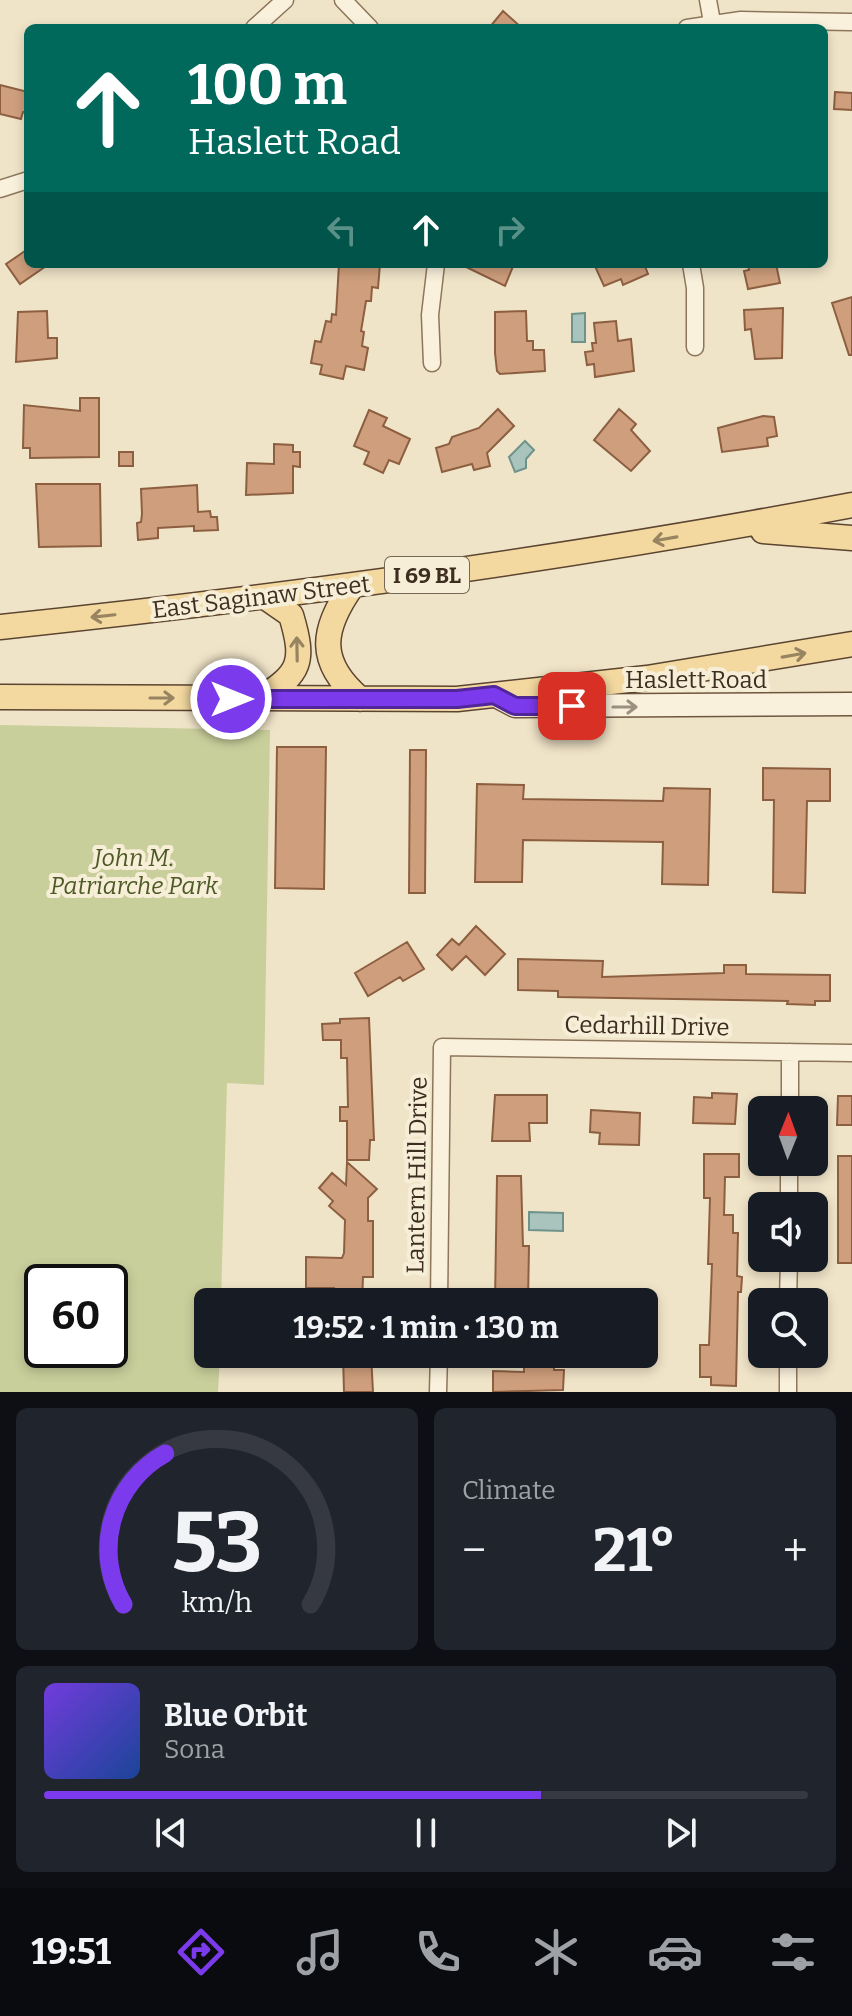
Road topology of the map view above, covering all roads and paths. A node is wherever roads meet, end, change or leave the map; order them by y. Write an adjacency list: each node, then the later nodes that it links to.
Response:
1 (285, 0): 6 (street)
2 (343, 0): 7 (street)
3 (708, 0): 4 (street)
4 (712, 22): 5 (street); 8 (street)
5 (852, 22)
6 (258, 24)
7 (366, 24)
8 (704, 24)
9 (24, 181): 10 (street)
10 (0, 189)
11 (436, 268): 14 (street)
12 (692, 268): 13 (street)
13 (695, 347)
14 (432, 363)
15 (852, 505): 16 (main road, East Saginaw Street / I 69 BL)
16 (702, 533): 17 (main road); 18 (main road, East Saginaw Street / I 69 BL, one-way to 18)
17 (852, 538)
18 (352, 586): 19 (main road, East Saginaw Street / I 69 BL); 25 (main road)
19 (265, 597): 20 (main road, East Saginaw Street / I 69 BL, one-way to 20); 24 (main road, one-way to 19)
20 (0, 627)
21 (852, 644): 22 (main road, one-way to 21)
22 (494, 695): 25 (main road); 26 (main road, Haslett Road, one-way to 26)
23 (0, 697): 24 (main road, one-way to 24)
24 (260, 699): 25 (main road)
25 (360, 699)
26 (852, 704)
27 (442, 1047): 28 (street, Cedarhill Drive); 31 (street, Lantern Hill Drive)
28 (790, 1052): 29 (street, Cedarhill Drive); 30 (street)
29 (852, 1053)
30 (790, 1096)
31 (439, 1288)
32 (439, 1368): 34 (street)
33 (788, 1368): 35 (street)
34 (438, 1392)
35 (788, 1392)

